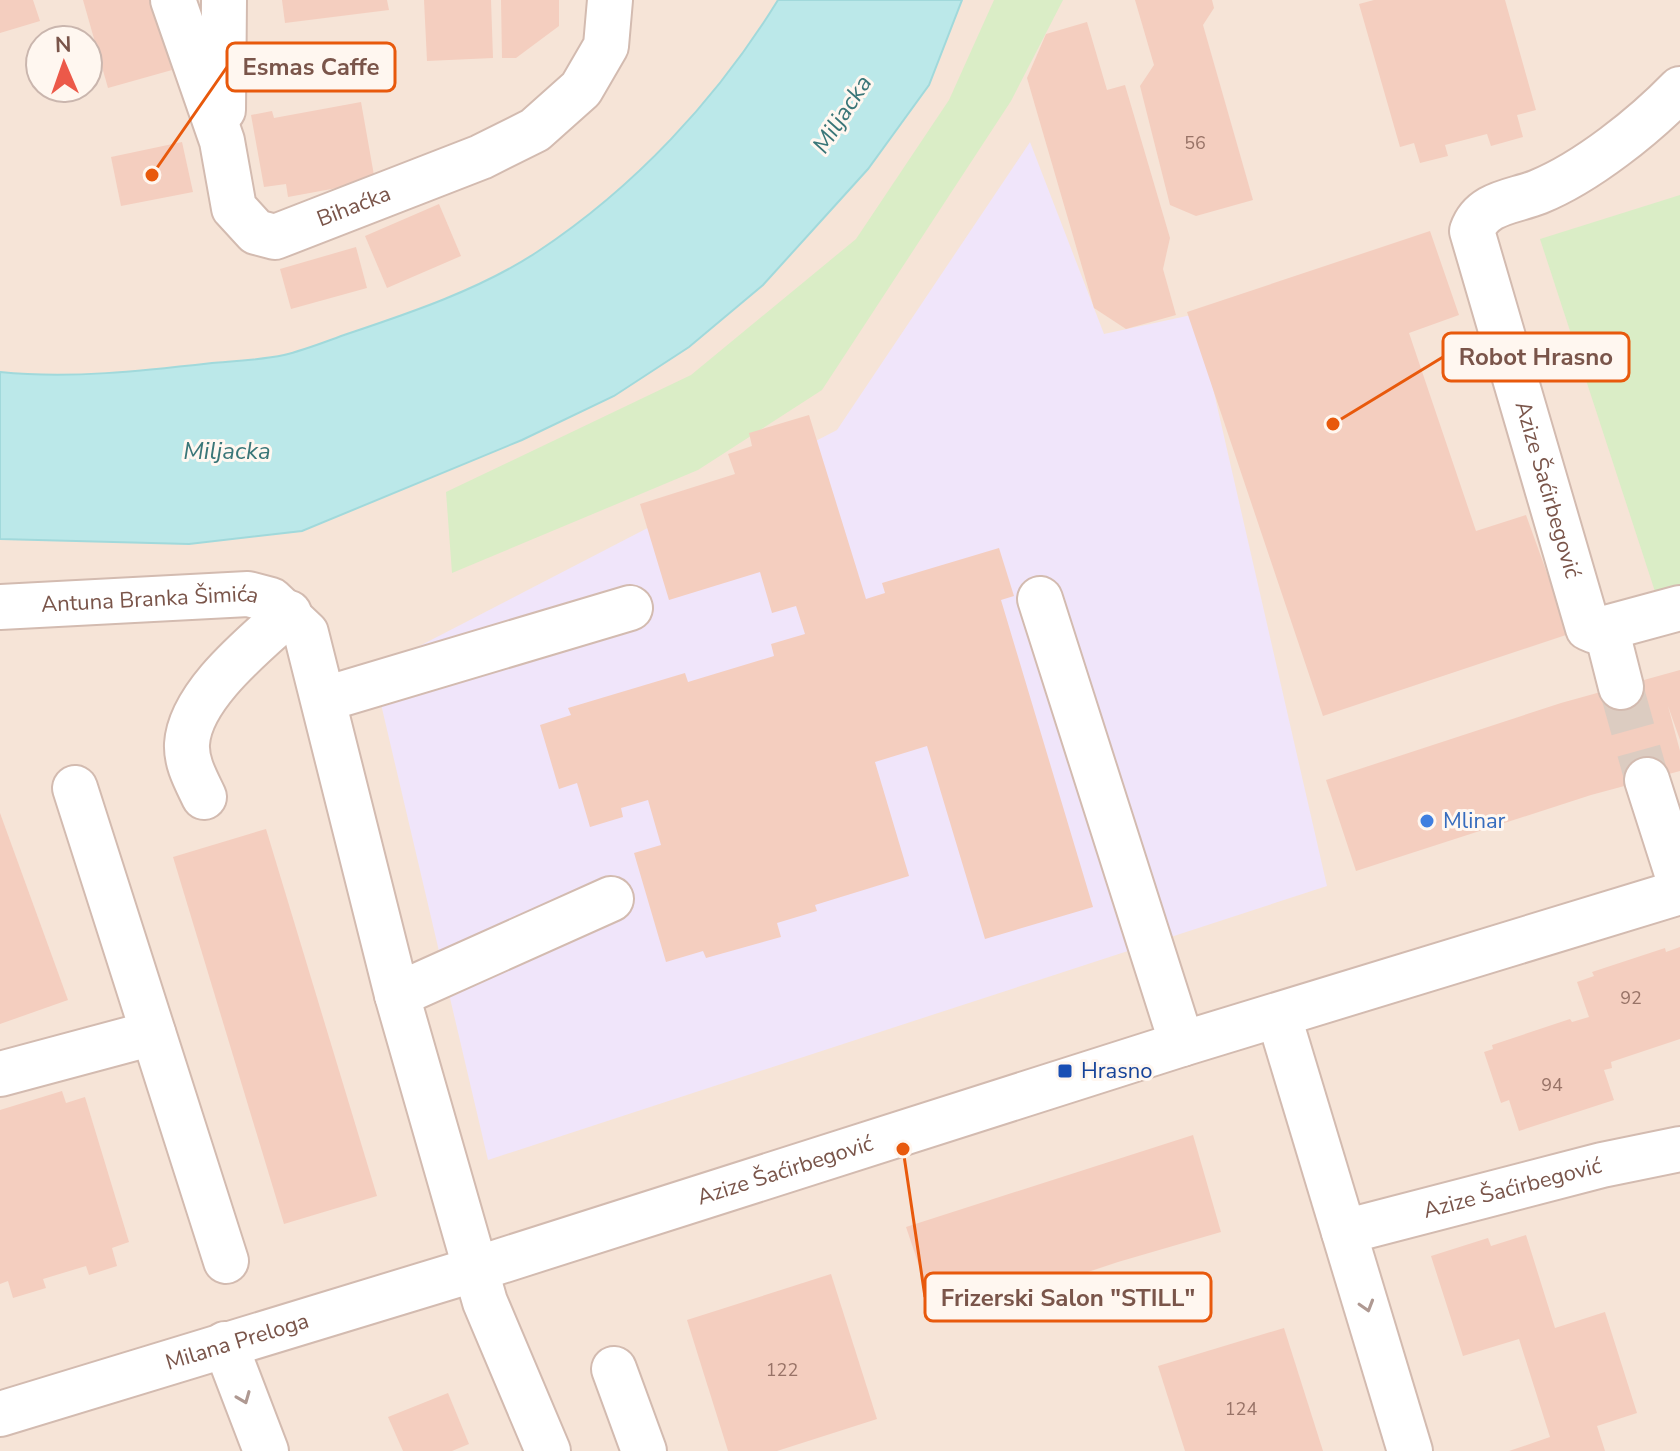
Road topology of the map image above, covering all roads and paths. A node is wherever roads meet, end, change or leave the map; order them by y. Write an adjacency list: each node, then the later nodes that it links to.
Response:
1 (173, 0): 5 (street, Bihaćka)
2 (224, 0): 5 (street)
3 (610, 0): 5 (street, Bihaćka)
4 (1680, 89): 11 (street, Azize Šaćirbegović)
5 (222, 141)
6 (1040, 599): 23 (street)
7 (0, 607): 10 (street, Antuna Branka Šimića)
8 (630, 608): 13 (street)
9 (1680, 608): 11 (street)
10 (289, 613): 13 (street, Antuna Branka Šimića); 16 (street)
11 (1606, 628): 12 (street)
12 (1621, 687)
13 (325, 699): 20 (street, Antuna Branka Šimića)
14 (1647, 780): 17 (street)
15 (75, 788): 22 (street)
16 (204, 797)
17 (1680, 883)
18 (1680, 892): 21 (street, Azize Šaćirbegović)
19 (611, 899): 20 (street)
20 (397, 995): 28 (street, Antuna Branka Šimića)
21 (1279, 1017): 23 (street, Azize Šaćirbegović); 26 (street)
22 (153, 1033): 24 (street); 27 (street)
23 (1182, 1044): 28 (street, Azize Šaćirbegović)
24 (0, 1074)
25 (1680, 1149): 26 (street, Azize Šaćirbegović)
26 (1344, 1232): 35 (street, one-way to 35)
27 (226, 1261)
28 (476, 1269): 29 (street, Milana Preloga); 33 (street, Antuna Branka Šimića)
29 (225, 1344): 31 (street, Milana Preloga); 32 (street, one-way to 32)
30 (614, 1369): 34 (street)
31 (0, 1414)
32 (266, 1451)
33 (548, 1451)
34 (644, 1451)
35 (1410, 1451)

